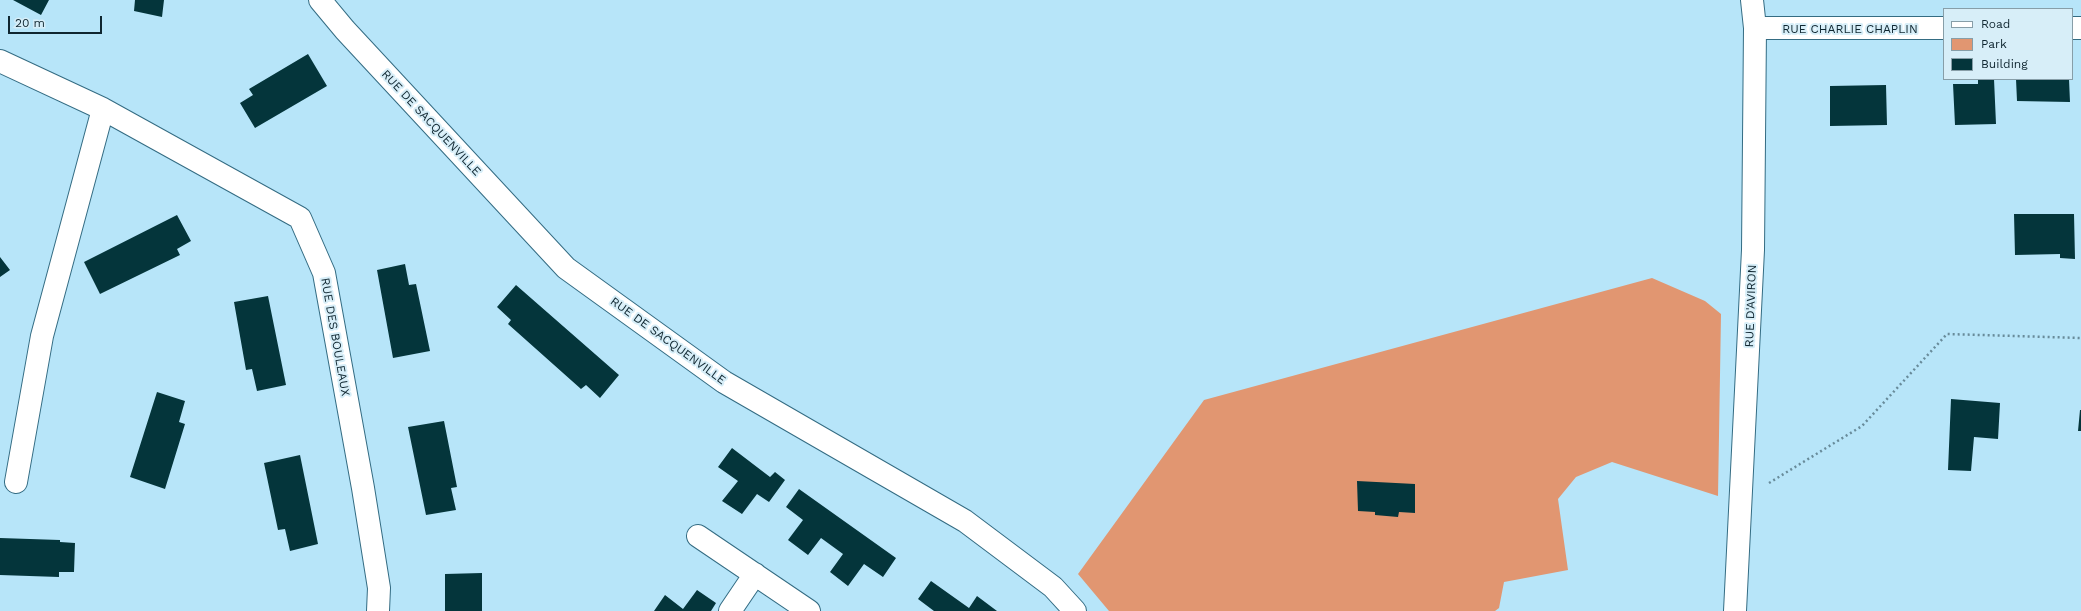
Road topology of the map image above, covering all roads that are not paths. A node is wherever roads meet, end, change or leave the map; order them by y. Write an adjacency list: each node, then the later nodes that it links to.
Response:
1 (320, 0): 13 (street, RUE DE SACQUENVILLE)
2 (1752, 0): 3 (street, RUE D'AVIRON)
3 (1755, 28): 4 (street, RUE CHARLIE CHAPLIN); 14 (street, RUE D'AVIRON)
4 (1943, 28)
5 (0, 61): 6 (street, RUE DES BOULEAUX)
6 (103, 110): 7 (street); 10 (street, RUE DES BOULEAUX)
7 (16, 482)
8 (698, 536): 9 (street)
9 (755, 574): 11 (street); 12 (street)
10 (378, 611)
11 (730, 611)
12 (809, 611)
13 (1075, 611)
14 (1735, 611)

